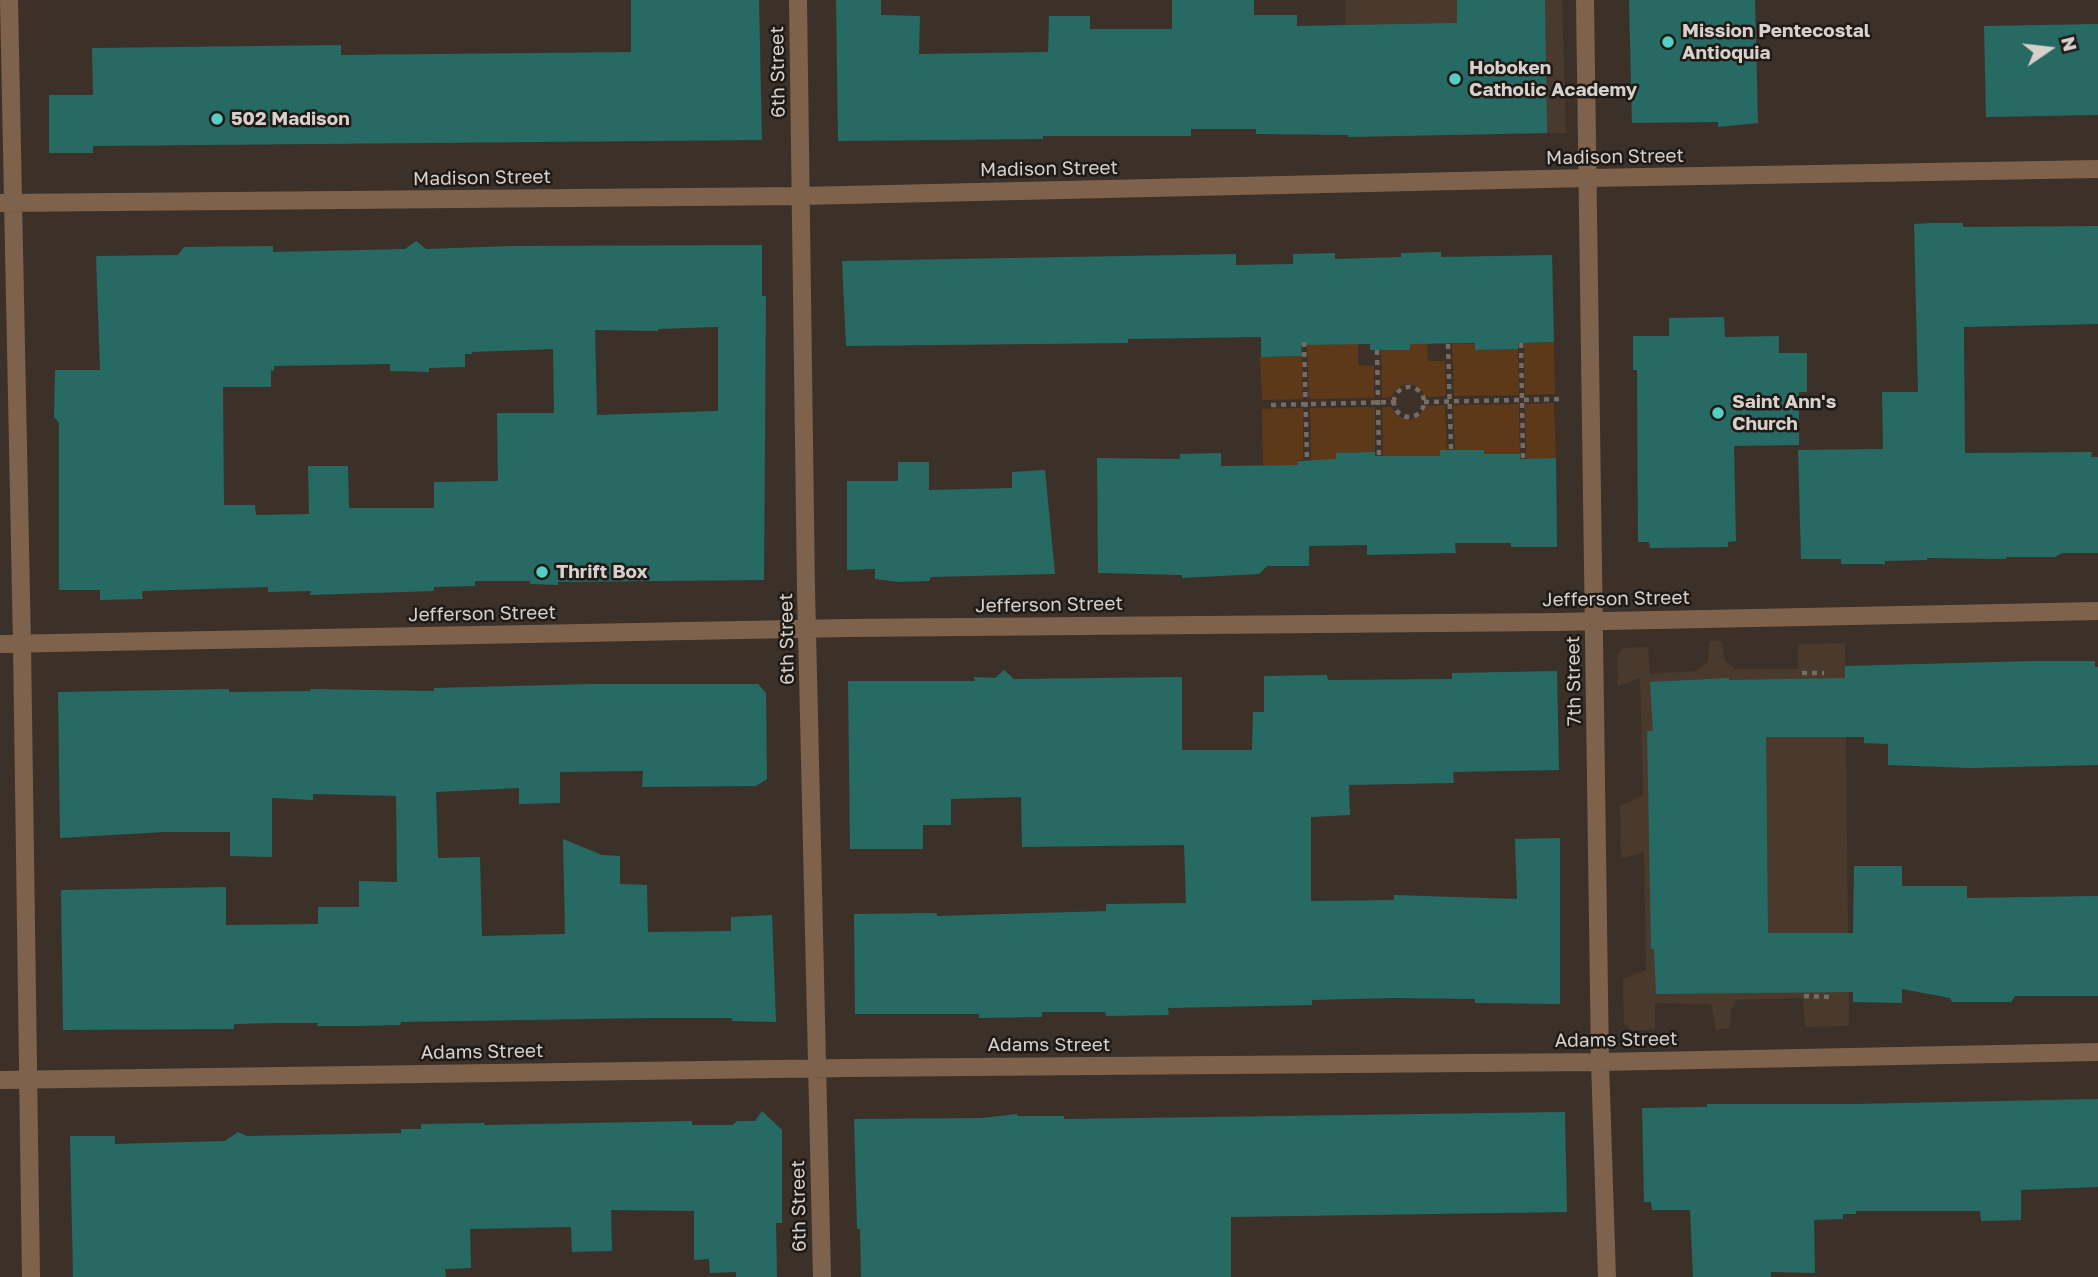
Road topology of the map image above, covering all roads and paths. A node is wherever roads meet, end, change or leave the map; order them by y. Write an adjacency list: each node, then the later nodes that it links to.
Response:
1 (9, 0): 7 (street)
2 (798, 0): 6 (street, 6th Street)
3 (1585, 0): 5 (street, 7th Street)
4 (2098, 169): 5 (street, Madison Street)
5 (1588, 178): 6 (street, Madison Street); 25 (street, 7th Street)
6 (801, 196): 7 (street, Madison Street); 26 (street, 6th Street)
7 (6, 203): 28 (street)
8 (1304, 342): 18 (path)
9 (1521, 343): 13 (path)
10 (1448, 344): 14 (path)
11 (1377, 350): 17 (path)
12 (1562, 399): 13 (path)
13 (1522, 400): 14 (path); 22 (path)
14 (1450, 401): 16 (path); 20 (path)
15 (1394, 402): 16 (path); 16 (path); 17 (path)
16 (1424, 402)
17 (1378, 403): 18 (path); 21 (path)
18 (1306, 404): 19 (path); 23 (path)
19 (1271, 405)
20 (1451, 450)
21 (1380, 456)
22 (1523, 459)
23 (1307, 460)
24 (2098, 611): 25 (street, Jefferson Street)
25 (1594, 621): 26 (street, Jefferson Street); 34 (street, 7th Street)
26 (807, 629): 28 (street, Jefferson Street); 35 (street, 6th Street)
27 (0, 644): 28 (street, Jefferson Street)
28 (22, 644): 36 (street)
29 (1802, 673): 30 (path)
30 (1824, 673)
31 (1804, 996): 32 (path)
32 (1829, 997)
33 (2098, 1052): 34 (street, Adams Street)
34 (1600, 1062): 35 (street, Adams Street); 40 (street, 7th Street)
35 (818, 1068): 36 (street, Adams Street); 39 (street, 6th Street)
36 (28, 1079): 37 (street, Adams Street); 38 (street)
37 (0, 1080)
38 (31, 1277)
39 (822, 1277)
40 (1607, 1277)

